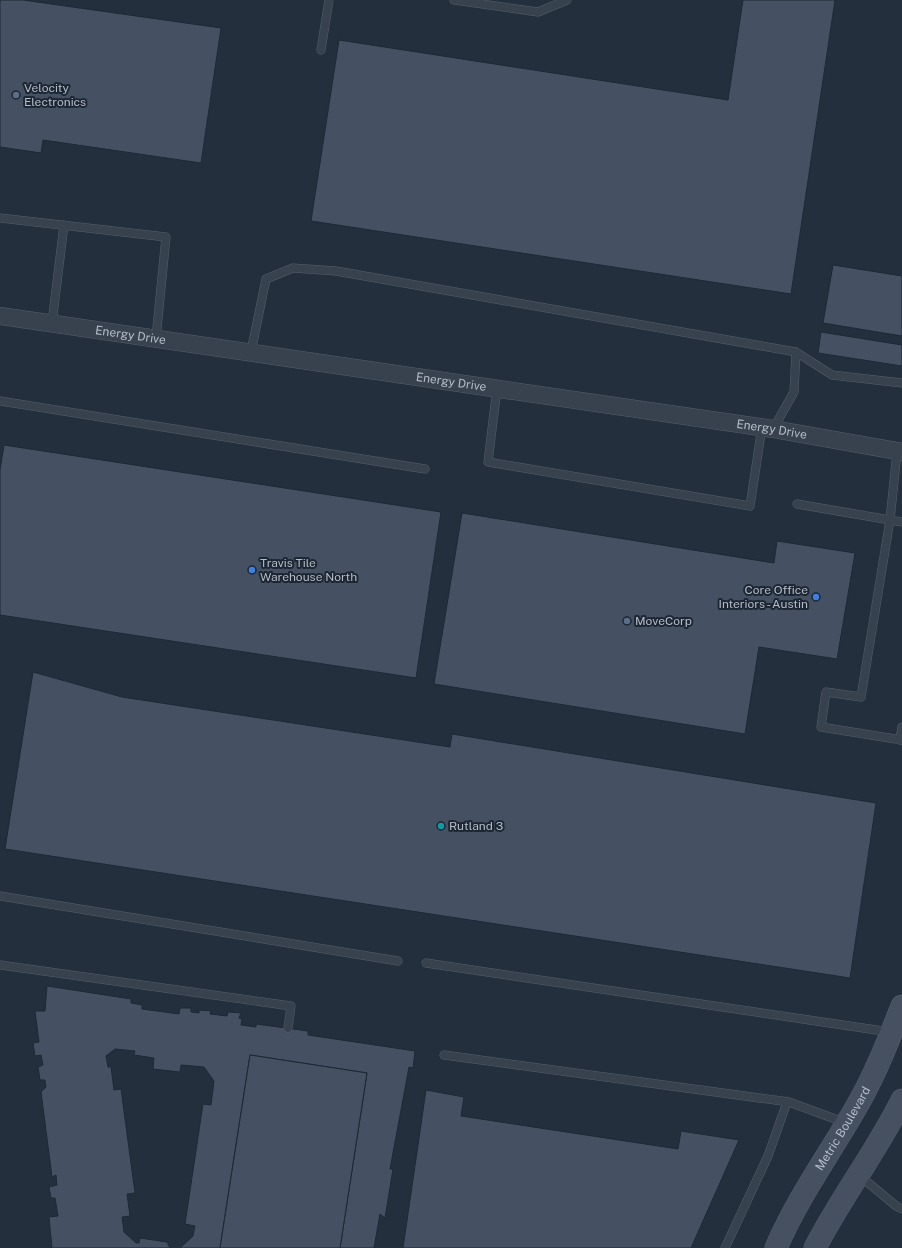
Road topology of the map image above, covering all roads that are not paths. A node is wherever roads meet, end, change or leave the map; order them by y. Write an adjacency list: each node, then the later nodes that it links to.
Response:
1 (329, 0): 4 (lane)
2 (454, 0): 3 (lane)
3 (567, 0)
4 (320, 50)
5 (0, 218): 6 (lane)
6 (64, 226): 8 (lane); 9 (lane)
7 (0, 316): 8 (street, Energy Drive)
8 (52, 323): 9 (street, Energy Drive)
9 (156, 338): 10 (street, Energy Drive)
10 (251, 352): 11 (lane); 13 (street, Energy Drive)
11 (796, 352): 12 (lane); 15 (lane)
12 (902, 383)
13 (497, 388): 15 (street, Energy Drive); 15 (lane)
14 (0, 401): 17 (lane)
15 (768, 428): 16 (street, Energy Drive)
16 (900, 452): 19 (lane)
17 (425, 469)
18 (797, 504): 19 (lane)
19 (890, 520): 20 (lane); 22 (lane)
20 (902, 522)
21 (902, 727): 22 (lane)
22 (901, 740)
23 (0, 896): 24 (lane)
24 (398, 962)
25 (426, 963): 29 (lane)
26 (0, 965): 28 (lane)
27 (902, 1006): 29 (main road, Metric Boulevard)
28 (288, 1028)
29 (897, 1034): 33 (main road, Metric Boulevard)
30 (444, 1055): 32 (lane)
31 (902, 1100): 34 (main road)
32 (787, 1102): 33 (lane); 36 (lane)
33 (847, 1123): 37 (main road, Metric Boulevard)
34 (859, 1174): 35 (lane); 38 (main road)
35 (902, 1209)
36 (726, 1248)
37 (776, 1248)
38 (815, 1248)

